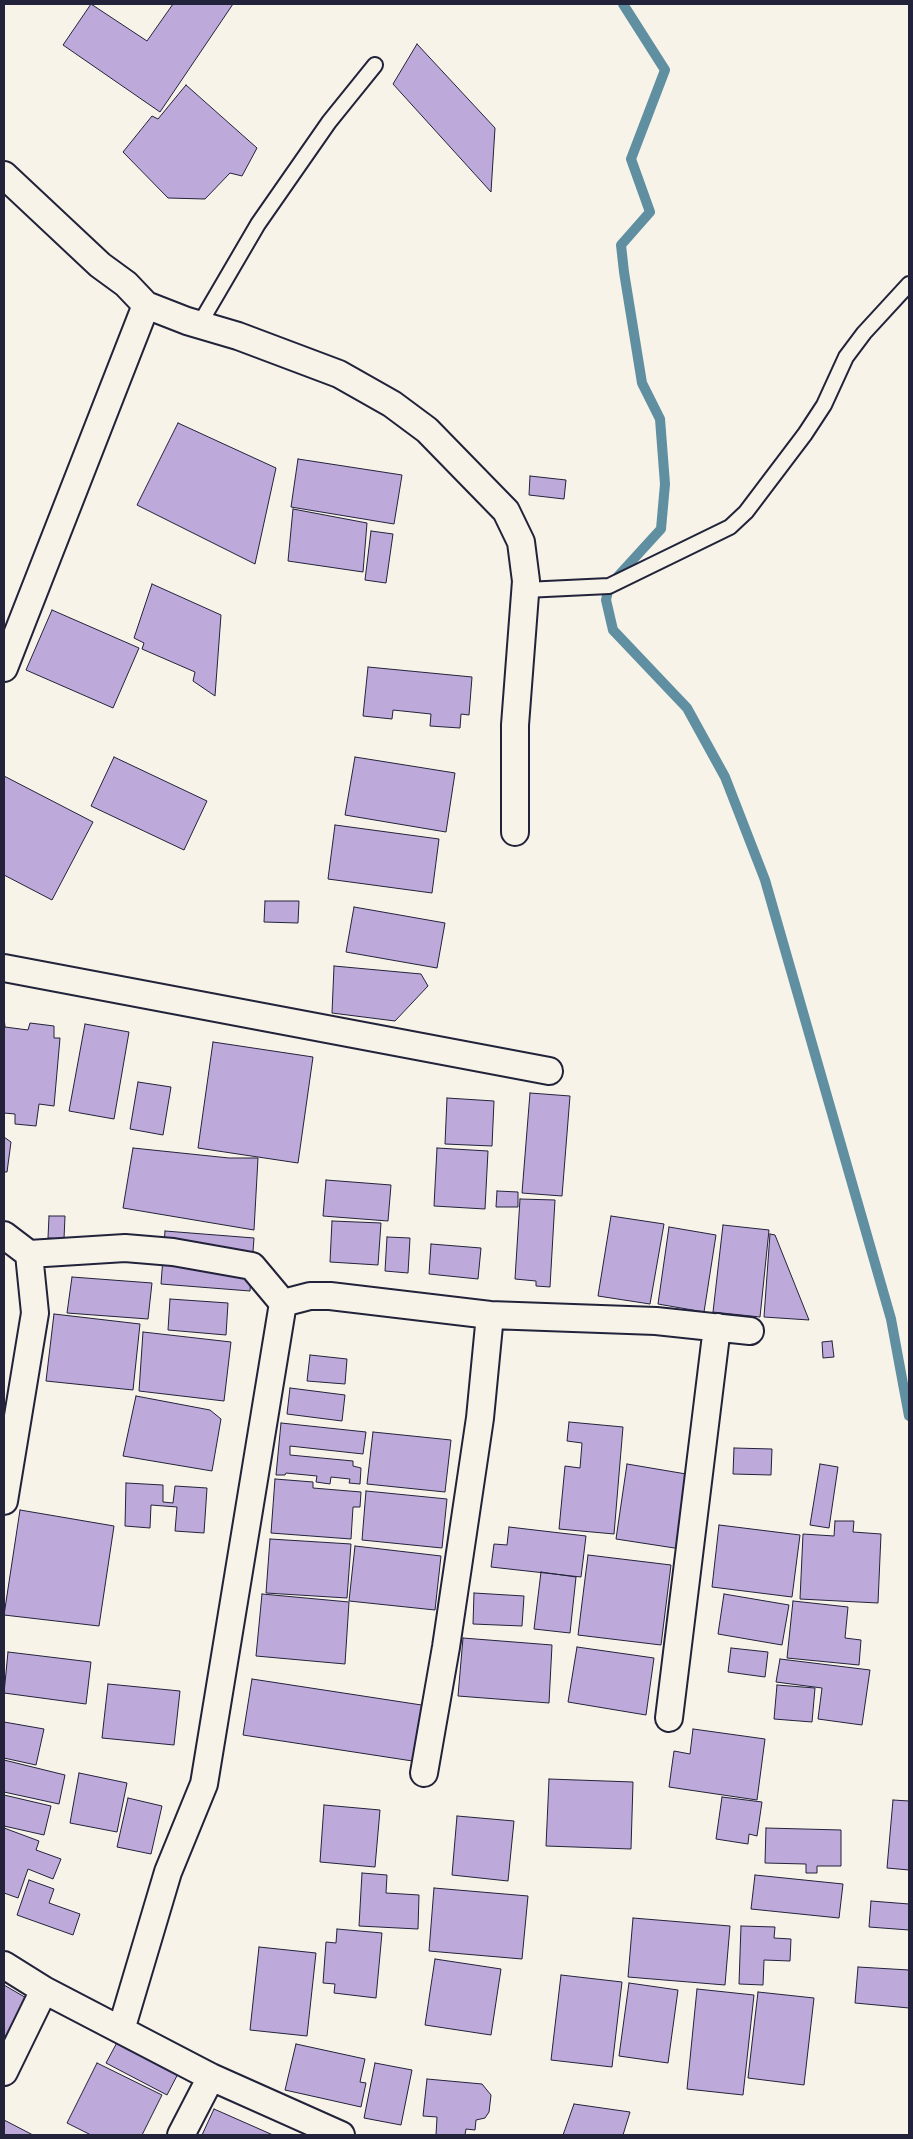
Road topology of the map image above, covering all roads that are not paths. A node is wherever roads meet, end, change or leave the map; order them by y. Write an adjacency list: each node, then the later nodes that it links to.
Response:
1 (375, 65): 5 (lane)
2 (4, 175): 4 (street)
3 (909, 284): 6 (lane)
4 (146, 305): 5 (street); 7 (street)
5 (199, 325): 6 (street)
6 (525, 590): 8 (street)
7 (4, 668)
8 (515, 832)
9 (4, 968): 10 (street)
10 (549, 1072)
11 (4, 1235): 12 (street)
12 (29, 1254): 13 (street); 17 (street)
13 (284, 1303): 14 (street); 22 (street)
14 (490, 1315): 15 (street); 19 (street)
15 (717, 1327): 16 (street); 18 (street)
16 (750, 1331)
17 (4, 1501)
18 (669, 1718)
19 (424, 1773)
20 (4, 1965): 21 (street)
21 (44, 1990): 22 (street); 23 (street)
22 (121, 2030): 24 (street)
23 (4, 2072)
24 (211, 2077): 25 (street); 26 (street)
25 (181, 2135)
26 (341, 2135)

